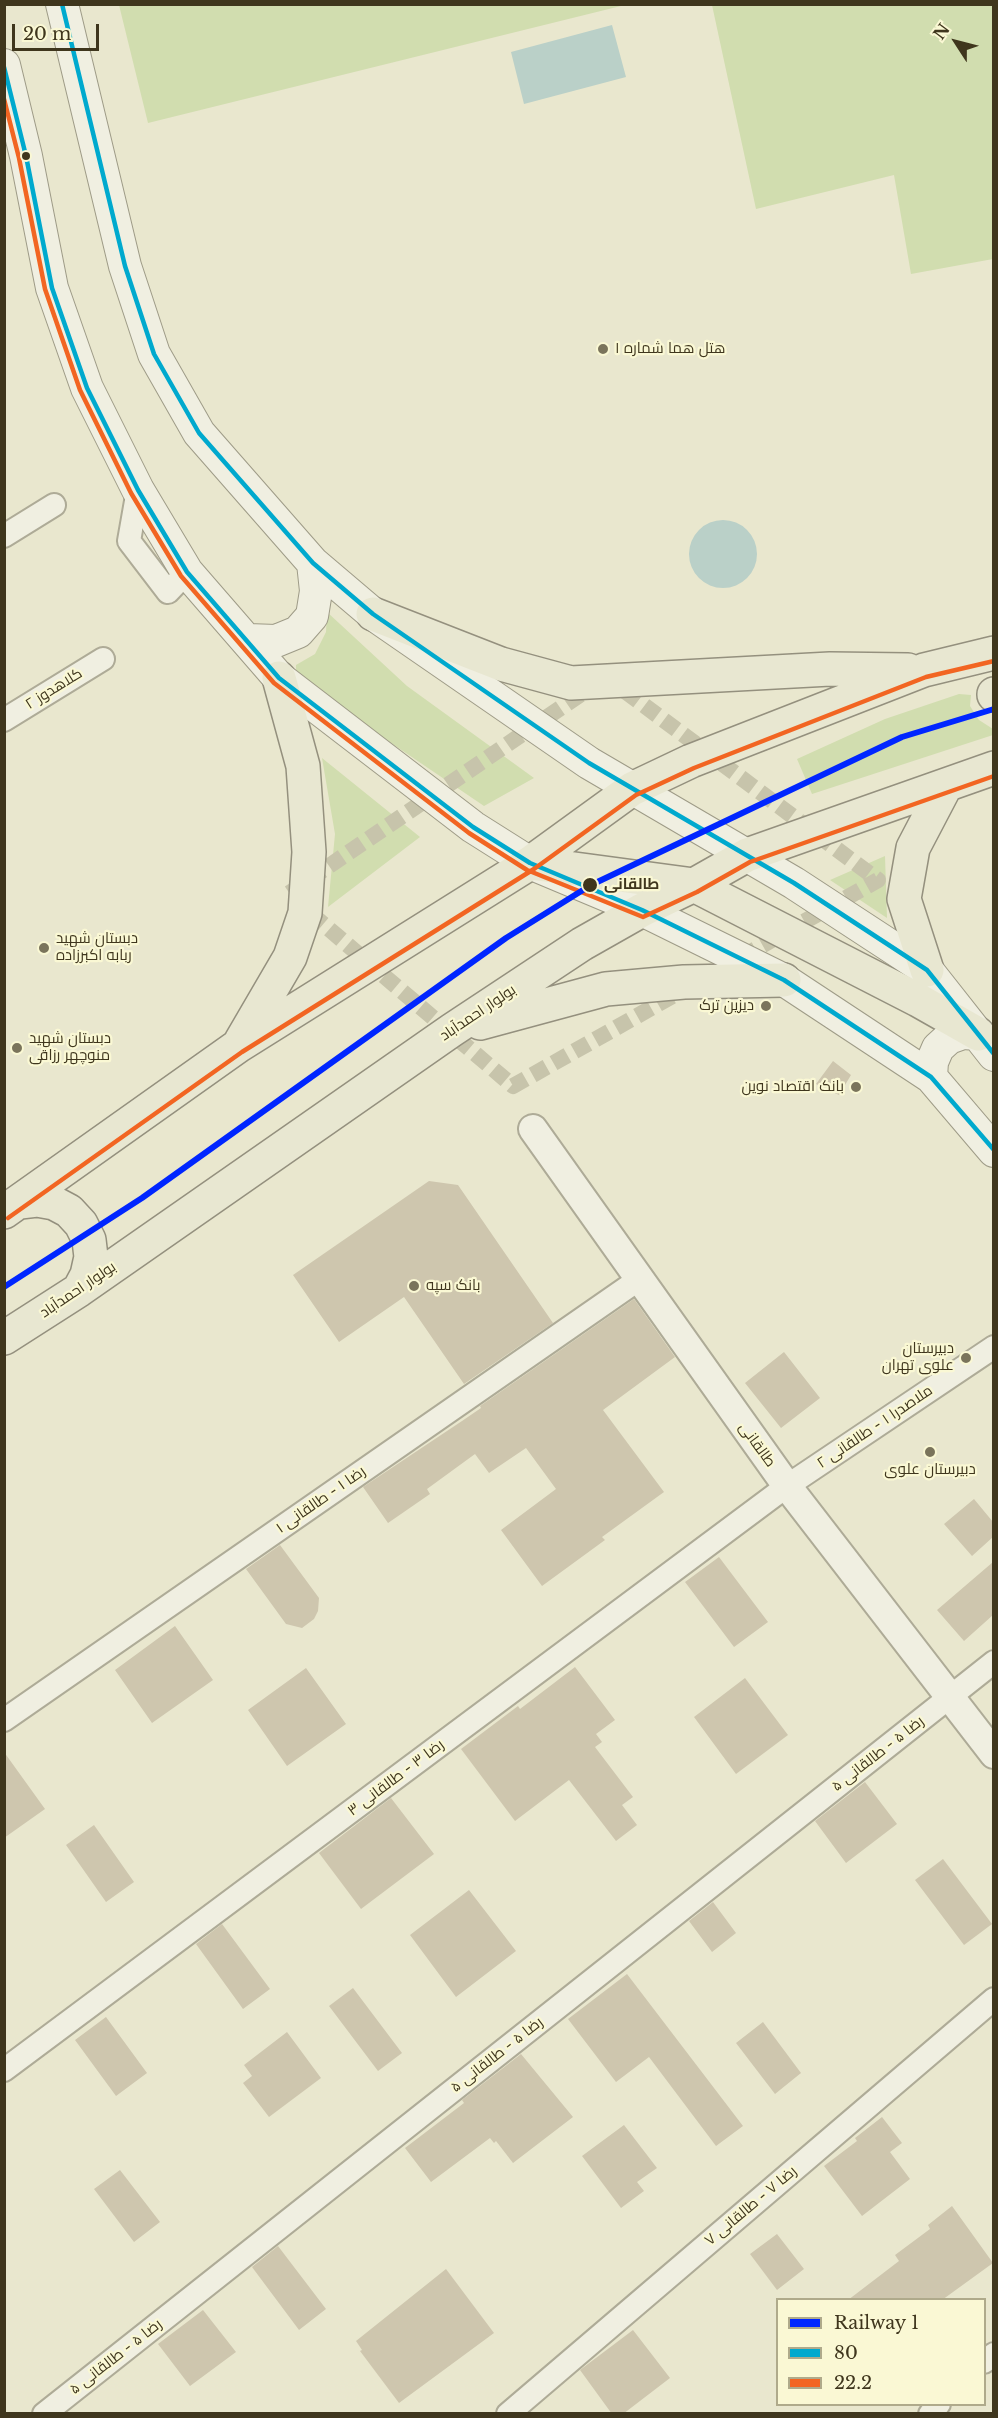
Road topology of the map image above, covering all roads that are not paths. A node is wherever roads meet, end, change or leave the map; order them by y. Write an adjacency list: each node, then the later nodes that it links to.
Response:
1 (62, 4): 5 (main road)
2 (4, 65): 7 (main road)
3 (54, 505): 4 (street)
4 (4, 536)
5 (313, 563): 6 (main road); 7 (main road)
6 (373, 614): 10 (main road); 15 (main road)
7 (248, 640): 11 (main road)
8 (993, 653): 10 (main road)
9 (103, 659): 12 (street, کلاهدوز ۲)
10 (924, 670): 15 (main road)
11 (279, 678): 17 (main road); 24 (main road)
12 (4, 720)
13 (993, 768): 14 (main road, بولوار احمدآباد)
14 (946, 785): 16 (main road, بولوار احمدآباد); 20 (main road)
15 (632, 789): 16 (main road); 17 (main road)
16 (747, 855): 18 (main road, بولوار احمدآباد); 20 (main road)
17 (530, 863): 18 (main road); 19 (main road); 24 (main road)
18 (694, 885): 19 (main road, بولوار احمدآباد); 23 (main road)
19 (642, 910): 21 (main road); 22 (main road, بولوار احمدآباد)
20 (927, 969): 23 (main road)
21 (784, 980): 22 (main road); 25 (main road)
22 (452, 1030): 30 (main road, بولوار احمدآباد)
23 (986, 1045): 25 (main road)
24 (238, 1046): 28 (main road)
25 (931, 1077): 27 (main road)
26 (533, 1129): 29 (street, طالقانی)
27 (993, 1151)
28 (12, 1207): 30 (main road)
29 (638, 1280): 33 (street, طالقانی); 36 (street, رضا ۱ - طالقانی ۱)
30 (79, 1290): 31 (main road, بولوار احمدآباد)
31 (4, 1338)
32 (993, 1347): 33 (street, ملاصدرا ۱ - طالقانی ۲)
33 (787, 1486): 35 (street, طالقانی); 39 (street, رضا ۳ - طالقانی ۳)
34 (993, 1662): 35 (street, رضا ۵ - طالقانی ۵)
35 (950, 1697): 37 (street, طالقانی); 40 (street, رضا ۵ - طالقانی ۵)
36 (4, 1720)
37 (993, 1754)
38 (993, 1999): 41 (street, رضا ۷ - طالقانی ۷)
39 (4, 2070)
40 (44, 2414)
41 (508, 2414)

